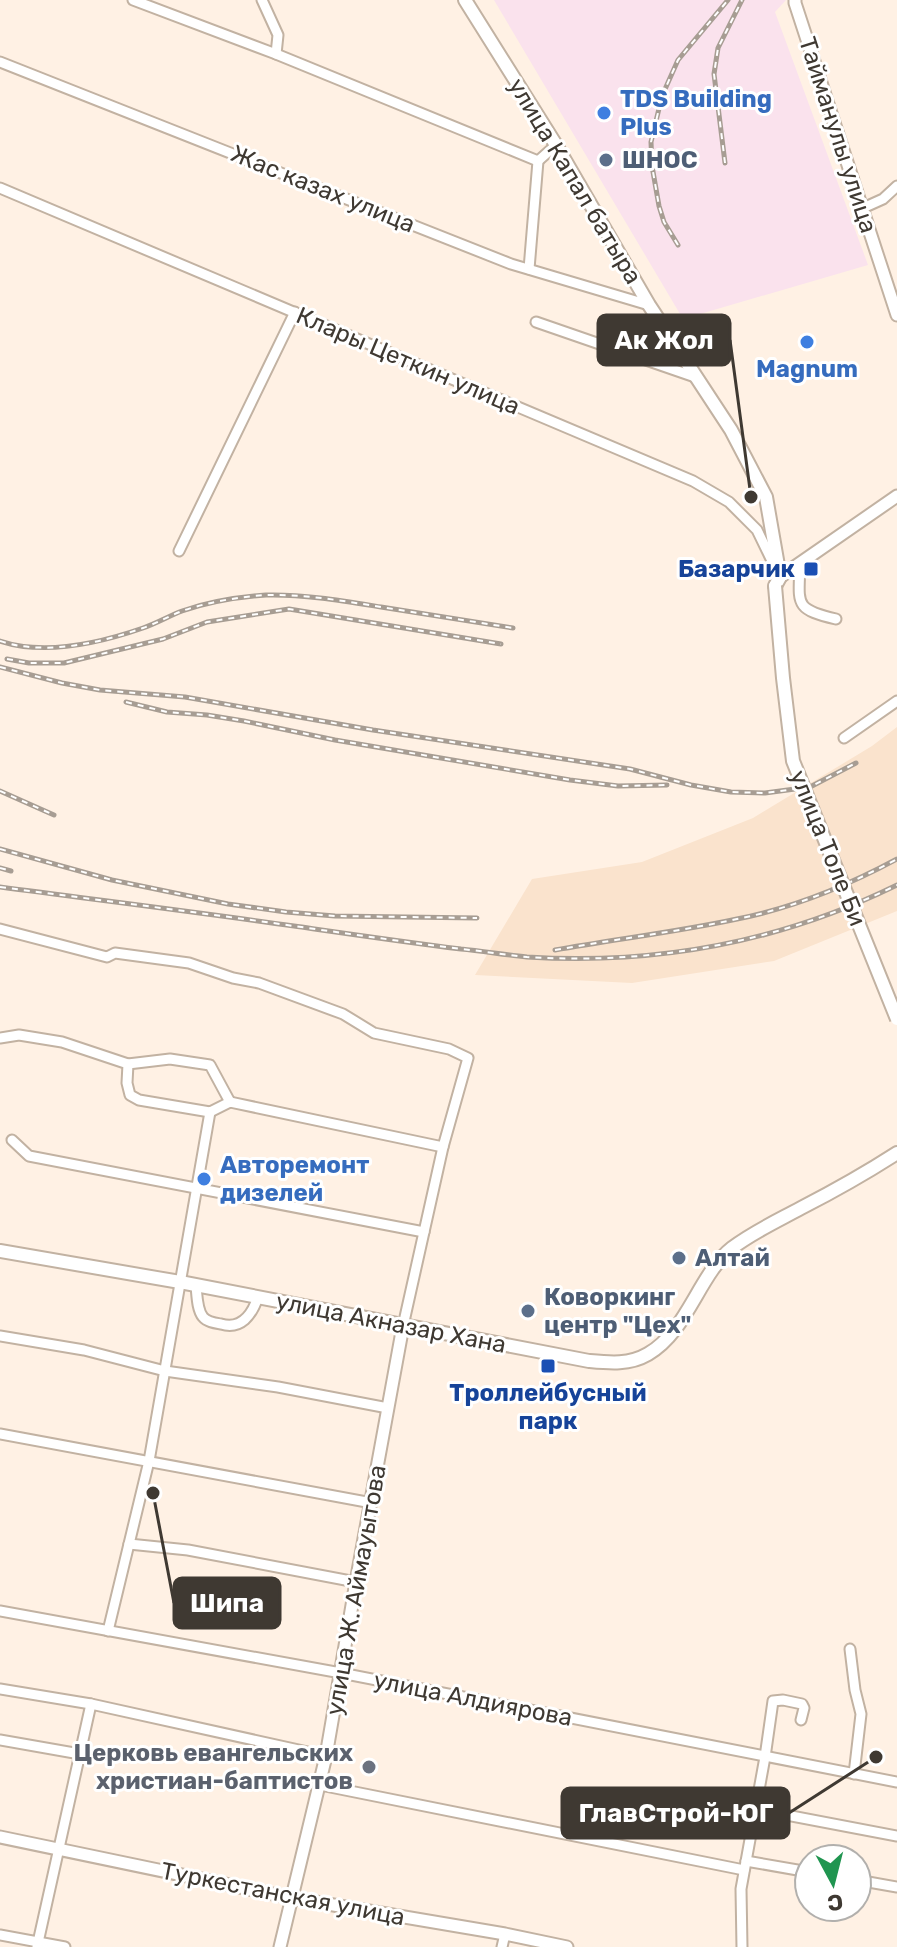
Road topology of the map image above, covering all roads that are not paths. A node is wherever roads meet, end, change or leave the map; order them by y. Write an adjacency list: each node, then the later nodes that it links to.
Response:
1 (133, 0): 5 (street)
2 (262, 0): 5 (street)
3 (465, 0): 7 (main road, улица Капал батыра)
4 (795, 0): 11 (street, Тайманулы улица)
5 (276, 54): 8 (street)
6 (0, 62): 12 (street, Жас казах улица)
7 (556, 145): 8 (street); 13 (main road, улица Капал батыра)
8 (538, 161): 12 (street)
9 (897, 186): 11 (street)
10 (0, 188): 14 (street, Клары Цеткин улица)
11 (863, 208): 15 (street, Тайманулы улица)
12 (529, 269): 13 (street, Жас казах улица)
13 (649, 305): 17 (main road, улица Капал батыра)
14 (295, 312): 19 (street); 21 (street, Клары Цеткин улица)
15 (897, 315)
16 (536, 322): 17 (street)
17 (698, 378): 21 (main road, улица Капал батыра)
18 (897, 496): 20 (street)
19 (179, 551)
20 (800, 563): 21 (street); 22 (street)
21 (778, 582): 26 (main road, улица Толе Би, bridge)
22 (836, 619)
23 (897, 701): 24 (street)
24 (844, 738)
25 (0, 929): 32 (street)
26 (897, 1019)
27 (0, 1038): 28 (street)
28 (128, 1064): 29 (street); 30 (street)
29 (230, 1102): 30 (street); 32 (street)
30 (210, 1112): 34 (street)
31 (12, 1140): 34 (street)
32 (443, 1147): 35 (street)
33 (896, 1152): 40 (main road, улица Акназар Хана)
34 (197, 1188): 35 (street); 37 (street)
35 (424, 1232): 40 (street)
36 (0, 1251): 37 (main road, улица Акназар Хана)
37 (180, 1282): 38 (main road, улица Акназар Хана); 42 (street)
38 (196, 1286): 39 (main road, улица Акназар Хана); 39 (street)
39 (258, 1297): 40 (main road, улица Акназар Хана)
40 (403, 1326): 43 (street, улица Ж. Аймауытова)
41 (0, 1336): 42 (street)
42 (165, 1371): 43 (street); 45 (street)
43 (388, 1408): 46 (street, улица Ж. Аймауытова)
44 (0, 1434): 45 (street)
45 (149, 1461): 46 (street); 47 (street)
46 (372, 1503): 48 (street, улица Ж. Аймауытова)
47 (129, 1544): 48 (street); 50 (street)
48 (356, 1582): 52 (street, улица Ж. Аймауытова)
49 (0, 1611): 50 (street, улица Алдиярова)
50 (108, 1631): 52 (street, улица Алдиярова)
51 (850, 1649): 60 (street)
52 (341, 1673): 58 (street, улица Ж. Аймауытова); 59 (street, улица Алдиярова)
53 (0, 1689): 54 (street)
54 (91, 1704): 57 (street); 58 (street)
55 (801, 1720): 59 (street)
56 (0, 1740): 57 (street)
57 (80, 1754): 66 (street)
58 (326, 1756): 62 (street, улица Ж. Аймауытова)
59 (765, 1757): 60 (street, улица Алдиярова); 63 (street)
60 (854, 1774): 61 (street, улица Алдиярова)
61 (897, 1782)
62 (320, 1785): 67 (street); 71 (street, улица Ж. Аймауытова)
63 (755, 1809): 64 (street); 67 (street)
64 (897, 1836)
65 (0, 1837): 66 (street, Туркестанская улица)
66 (59, 1849): 71 (street, Туркестанская улица); 74 (street)
67 (745, 1866): 68 (street); 79 (street)
68 (793, 1870)
69 (873, 1883): 70 (street)
70 (897, 1887)
71 (292, 1898): 72 (street, Туркестанская улица); 76 (street, улица Ж. Аймауытова)
72 (505, 1934): 77 (street); 78 (street, Туркестанская улица)
73 (0, 1935): 74 (street)
74 (37, 1944): 75 (street)
75 (65, 1947)
76 (280, 1947)
77 (502, 1947)
78 (567, 1947)
79 (742, 1947)

